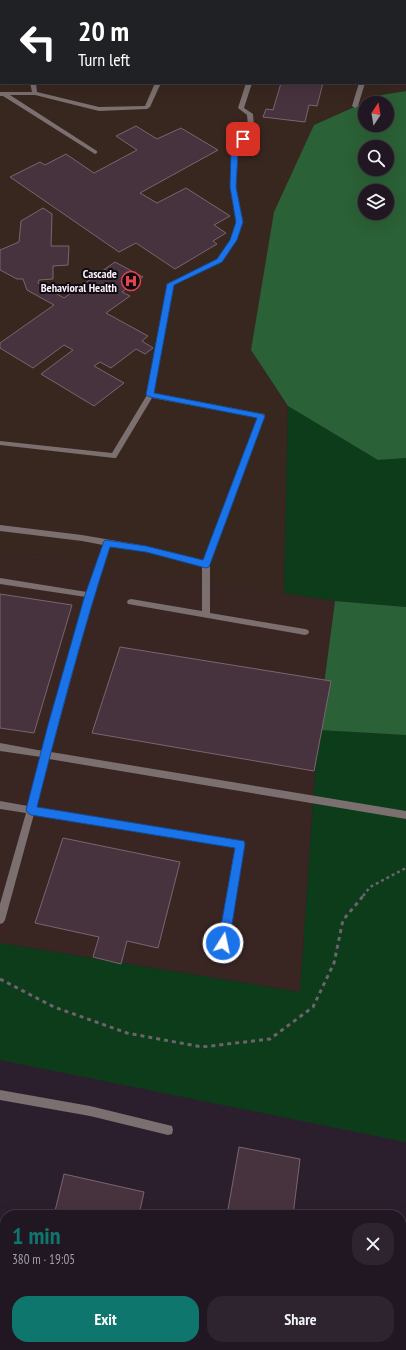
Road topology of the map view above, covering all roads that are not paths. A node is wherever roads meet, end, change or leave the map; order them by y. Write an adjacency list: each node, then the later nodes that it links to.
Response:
1 (32, 84): 5 (street)
2 (158, 84): 5 (street)
3 (249, 84): 9 (street)
4 (362, 84): 7 (street)
5 (35, 93): 6 (street)
6 (2, 94): 8 (street)
7 (355, 106)
8 (95, 152)
9 (150, 395): 10 (street); 13 (street)
10 (0, 443)
11 (0, 528): 12 (street)
12 (106, 544): 13 (street); 15 (street)
13 (206, 564): 17 (street)
14 (0, 581): 15 (street)
15 (90, 595): 20 (street)
16 (131, 602): 17 (street)
17 (206, 615): 18 (street)
18 (305, 632)
19 (0, 747): 20 (street)
20 (45, 754): 22 (street); 23 (street)
21 (0, 805): 22 (street)
22 (31, 810): 24 (street); 25 (street)
23 (406, 815)
24 (0, 920)
25 (223, 943)
26 (0, 1095): 27 (street)
27 (168, 1130)

